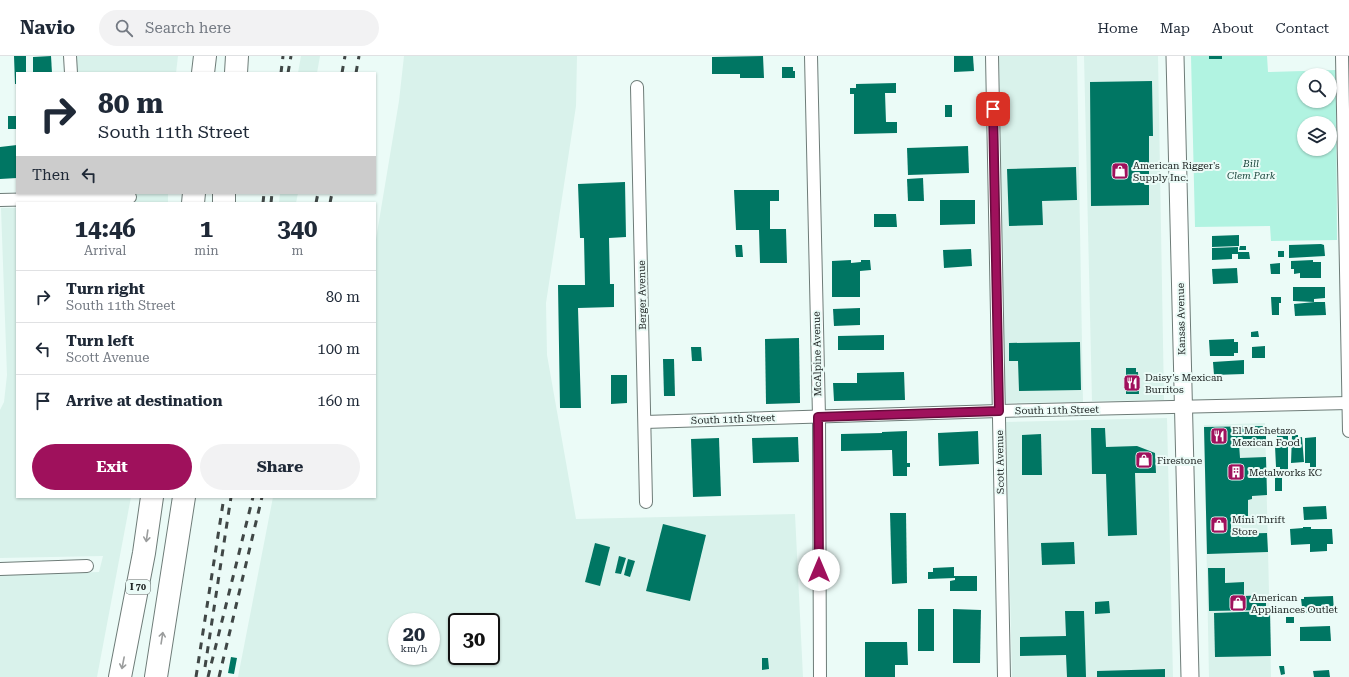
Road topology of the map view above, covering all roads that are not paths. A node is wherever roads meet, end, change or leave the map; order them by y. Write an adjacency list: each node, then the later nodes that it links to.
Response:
1 (70, 56): 8 (street)
2 (205, 56): 9 (highway)
3 (237, 56): 10 (highway)
4 (811, 56): 18 (street, McAlpine Avenue)
5 (992, 56): 17 (street, Scott Avenue)
6 (1175, 56): 16 (main road, Kansas Avenue)
7 (1342, 56): 15 (street)
8 (71, 72)
9 (203, 72)
10 (236, 72)
11 (637, 87): 19 (street, Berger Avenue)
12 (76, 196): 13 (street); 14 (street)
13 (130, 196)
14 (0, 200)
15 (1349, 404): 16 (street, South 11th Street); 20 (street)
16 (1183, 408): 17 (street, South 11th Street); 30 (main road, Kansas Avenue)
17 (999, 411): 18 (street, South 11th Street); 29 (street, Scott Avenue)
18 (818, 417): 19 (street, South 11th Street); 28 (street, McAlpine Avenue)
19 (645, 422): 23 (street, Berger Avenue)
20 (1349, 431)
21 (152, 498): 26 (highway, I 70, one-way to 26)
22 (184, 498): 27 (highway, one-way to 22)
23 (646, 502)
24 (87, 566): 25 (street)
25 (0, 569)
26 (120, 677)
27 (156, 677)
28 (820, 677)
29 (1004, 677)
30 (1190, 677)

